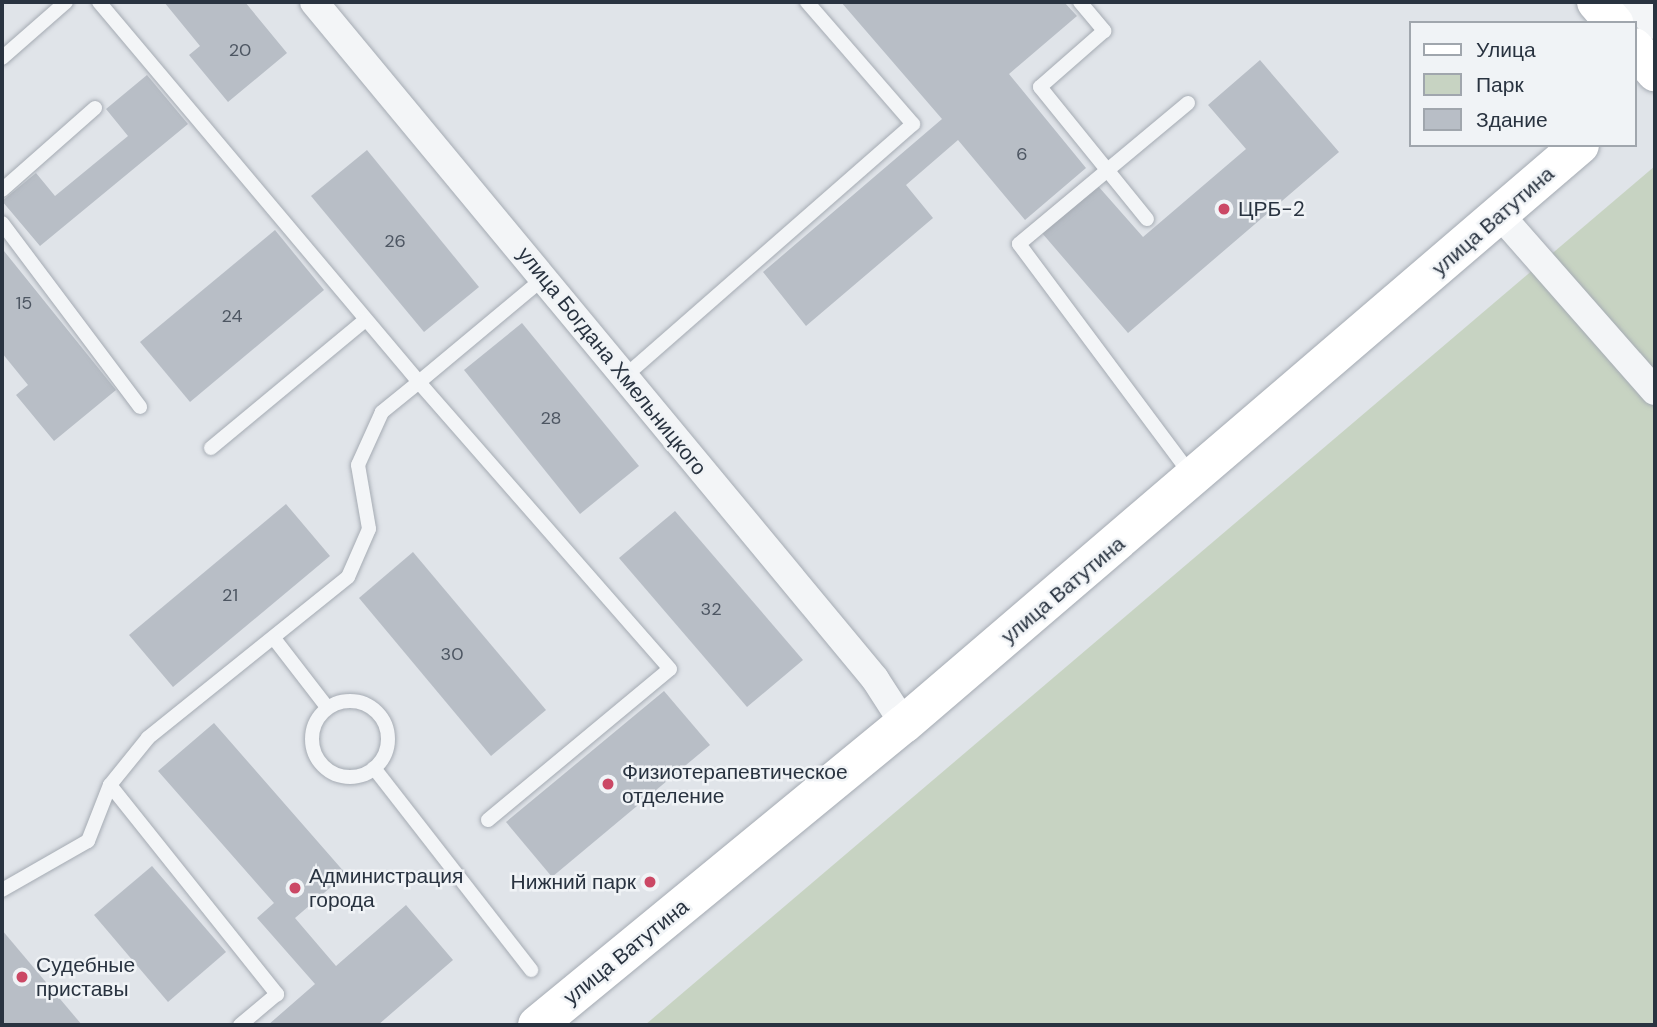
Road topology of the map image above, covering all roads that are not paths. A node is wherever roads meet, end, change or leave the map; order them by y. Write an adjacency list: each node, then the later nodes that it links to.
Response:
1 (66, 2): 11 (lane)
2 (99, 2): 24 (lane)
3 (314, 2): 23 (street, улица Богдана Хмельницкого)
4 (807, 2): 25 (lane)
5 (1080, 2): 18 (lane)
6 (1596, 2): 8 (main road)
7 (1631, 2): 9 (street)
8 (1612, 21)
9 (1655, 25)
10 (1636, 49): 12 (main road)
11 (2, 58)
12 (1655, 72)
13 (1655, 78): 14 (main road)
14 (1636, 95)
15 (1188, 103): 18 (lane)
16 (94, 108): 19 (lane)
17 (1578, 147): 20 (main road, улица Ватутина)
18 (1106, 170): 21 (lane); 30 (lane)
19 (2, 190)
20 (1501, 216): 27 (street); 30 (main road, улица Ватутина)
21 (1147, 219)
22 (2, 223): 28 (lane)
23 (544, 278): 25 (street, улица Богдана Хмельницкого); 26 (lane)
24 (365, 320): 26 (lane); 29 (lane)
25 (624, 377): 33 (street, улица Богдана Хмельницкого)
26 (419, 382): 31 (lane); 36 (lane)
27 (1655, 391)
28 (140, 407)
29 (211, 448)
30 (1194, 479): 33 (main road, улица Ватутина)
31 (276, 641): 32 (lane); 35 (lane)
32 (327, 707): 34 (lane); 34 (lane)
33 (904, 724): 40 (main road, улица Ватутина)
34 (374, 768): 38 (lane)
35 (110, 785): 37 (lane); 39 (lane)
36 (488, 820)
37 (2, 890)
38 (531, 970)
39 (240, 1025)
40 (537, 1025)

